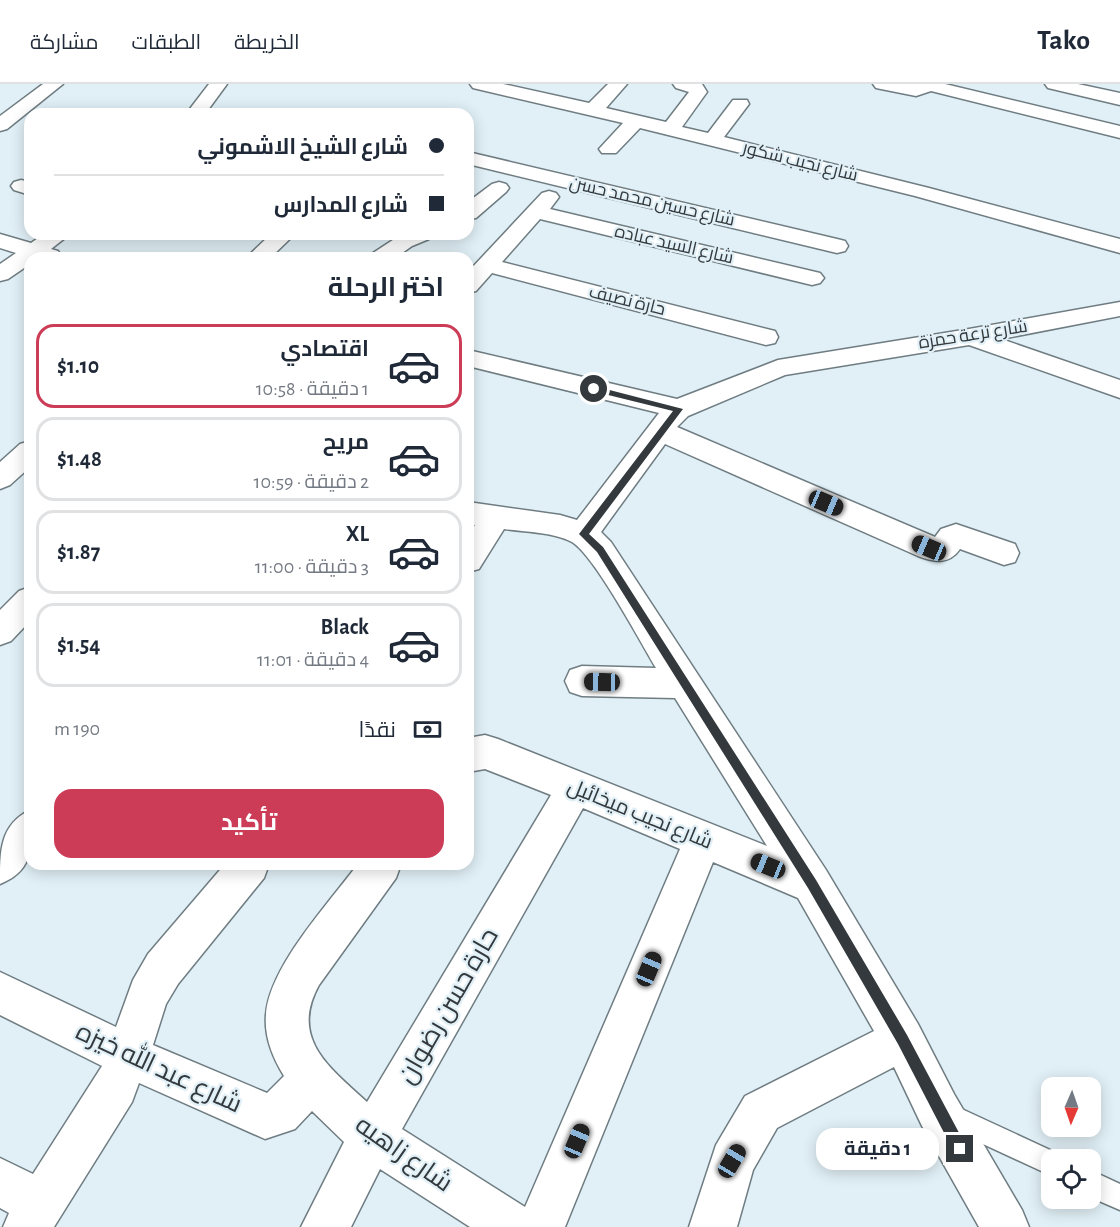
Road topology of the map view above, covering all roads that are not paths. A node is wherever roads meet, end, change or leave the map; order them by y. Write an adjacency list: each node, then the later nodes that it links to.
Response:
1 (54, 84): 16 (street)
2 (218, 84): 13 (street)
3 (479, 84): 14 (street, شارع نجيب شكور)
4 (618, 84): 14 (street)
5 (682, 84): 17 (street)
6 (882, 84): 9 (street)
7 (1015, 84): 11 (street)
8 (1054, 84): 10 (street)
9 (928, 85): 11 (street)
10 (1119, 96): 18 (street)
11 (1002, 103): 18 (street)
12 (740, 104): 19 (street)
13 (200, 108)
14 (593, 110): 15 (street, شارع نجيب شكور)
15 (636, 121): 17 (street, شارع نجيب شكور); 20 (street)
16 (0, 125)
17 (670, 129): 19 (street, شارع نجيب شكور)
18 (1113, 130)
19 (712, 140): 31 (street, شارع نجيب شكور)
20 (609, 150)
21 (474, 159): 22 (street, شارع حسين محمد حسن)
22 (564, 181): 25 (street); 30 (street, شارع حسين محمد حسن)
23 (499, 188): 24 (street)
24 (474, 208)
25 (536, 212): 36 (street); 38 (street, شارع السيد عباده)
26 (51, 240): 32 (street)
27 (277, 240): 33 (street)
28 (0, 242): 32 (street)
29 (409, 242): 34 (street)
30 (837, 246)
31 (1120, 246)
32 (36, 252)
33 (264, 252)
34 (392, 252)
35 (24, 259): 37 (street)
36 (487, 265): 39 (street); 43 (street, حارة نصيف)
37 (0, 274)
38 (812, 278)
39 (474, 279)
40 (1120, 309): 41 (street, شارع ترعة حمزة)
41 (1076, 317): 42 (street); 44 (street, شارع ترعة حمزة)
42 (1120, 333)
43 (766, 337)
44 (969, 337): 46 (street); 47 (street, شارع ترعة حمزة)
45 (474, 359): 47 (street)
46 (1120, 388)
47 (679, 409): 48 (street)
48 (660, 432): 54 (street); 56 (street)
49 (0, 447): 50 (street)
50 (24, 451)
51 (24, 457): 52 (street)
52 (0, 478)
53 (483, 514): 54 (street); 55 (street)
54 (583, 534): 60 (street)
55 (474, 542)
56 (1004, 554)
57 (24, 606): 58 (street)
58 (0, 630)
59 (582, 681): 60 (street)
60 (684, 683): 68 (street)
61 (474, 754): 62 (street, شارع نجيب ميخائيل)
62 (574, 788): 64 (street, شارع نجيب ميخائيل); 74 (street, حارة حسن رضوان)
63 (24, 835): 65 (street)
64 (703, 840): 68 (street, شارع نجيب ميخائيل); 81 (street)
65 (0, 865)
66 (245, 870): 71 (street)
67 (378, 870): 72 (street, شارع زاهيه)
68 (812, 884): 70 (street)
69 (0, 993): 71 (street, شارع عبد الله خيزه)
70 (903, 1039): 73 (street); 82 (street)
71 (129, 1056): 72 (street, شارع عبد الله خيزه); 79 (street)
72 (310, 1080): 74 (street, شارع زاهيه)
73 (938, 1110): 75 (lane); 83 (street)
74 (372, 1137): 80 (street, حارة حسن رضوان); 81 (street, شارع زاهيه)
75 (1041, 1159)
76 (0, 1180): 79 (street)
77 (1101, 1188): 78 (lane)
78 (1120, 1197)
79 (34, 1216)
80 (325, 1227)
81 (518, 1227)
82 (713, 1227)
83 (1005, 1227)

